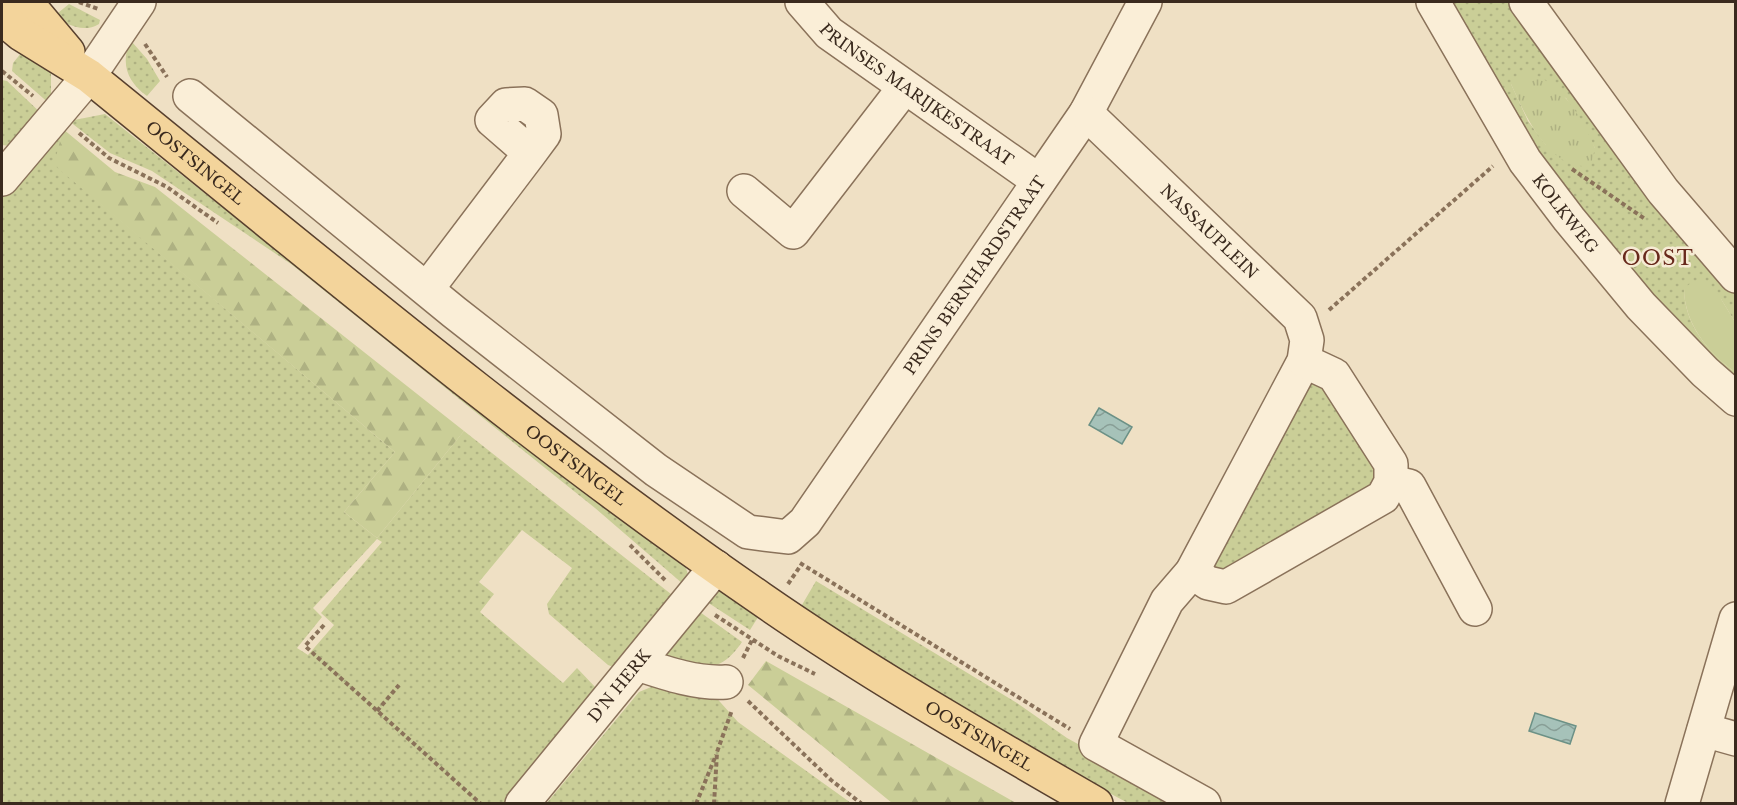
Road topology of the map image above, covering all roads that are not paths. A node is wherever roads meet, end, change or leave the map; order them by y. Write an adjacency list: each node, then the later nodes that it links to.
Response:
1 (21, 2): 8 (main road, OOSTSINGEL)
2 (140, 2): 8 (street)
3 (802, 2): 9 (street, PRINSES MARIJKESTRAAT)
4 (1145, 2): 11 (street, PRINS BERNHARDSTRAAT)
5 (1433, 2): 19 (street, KOLKWEG)
6 (1526, 2): 16 (street)
7 (2, 18): 8 (main road, OOSTSINGEL)
8 (89, 76): 13 (street); 21 (main road, OOSTSINGEL)
9 (904, 88): 14 (street, PRINSES MARIJKESTRAAT); 15 (street)
10 (190, 96): 17 (street)
11 (1086, 113): 14 (street, PRINS BERNHARDSTRAAT); 18 (street, NASSAUPLEIN)
12 (530, 153): 17 (street)
13 (4, 170)
14 (1039, 181): 17 (street, PRINS BERNHARDSTRAAT)
15 (744, 191)
16 (1736, 276)
17 (427, 289)
18 (1305, 346): 20 (street); 22 (street)
19 (1736, 399)
20 (1390, 482): 22 (street); 23 (street)
21 (716, 567): 25 (street, D'N HERK); 30 (main road, OOSTSINGEL)
22 (1192, 572): 31 (street)
23 (1475, 609)
24 (1736, 619): 27 (street)
25 (638, 664): 26 (street); 29 (street, D'N HERK)
26 (732, 687)
27 (1704, 730): 28 (street); 32 (street)
28 (1736, 739)
29 (522, 804)
30 (1096, 804)
31 (1204, 804)
32 (1682, 804)

